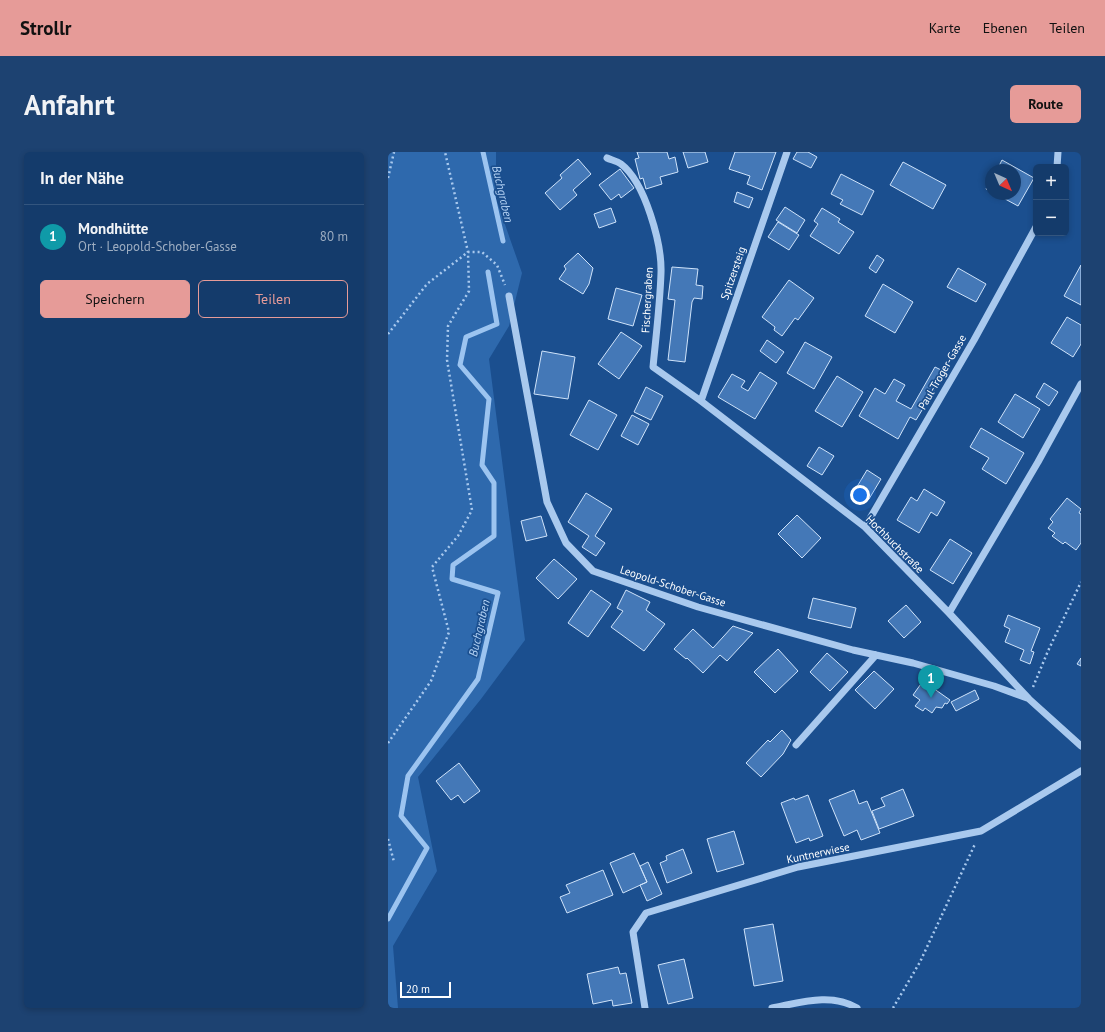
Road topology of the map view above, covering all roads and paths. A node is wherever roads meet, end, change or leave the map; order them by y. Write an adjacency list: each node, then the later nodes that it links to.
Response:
1 (394, 152): 7 (path)
2 (445, 152): 9 (path)
3 (787, 152): 14 (street, Spitzersteig)
4 (1058, 152): 6 (street)
5 (607, 158): 12 (street, Fischergraben)
6 (1057, 164)
7 (388, 178)
8 (1033, 232): 15 (street, Paul-Troger-Gasse)
9 (468, 252): 10 (path); 11 (path); 20 (path)
10 (510, 296): 18 (street, Leopold-Schober-Gasse)
11 (388, 334)
12 (653, 367): 14 (street, Hochbuchstraße)
13 (1081, 384): 17 (street)
14 (701, 401): 15 (street, Hochbuchstraße)
15 (865, 527): 17 (street, Hochbuchstraße)
16 (1081, 582): 19 (path)
17 (949, 613): 19 (street, Hochbuchstraße)
18 (876, 655): 19 (street, Leopold-Schober-Gasse); 21 (street)
19 (1029, 699): 22 (street, Hochbuchstraße)
20 (388, 743)
21 (796, 745)
22 (1081, 746)
23 (1081, 771): 24 (street, Kuntnerwiese)
24 (981, 830): 27 (street, Kuntnerwiese); 30 (path)
25 (388, 839): 26 (path)
26 (394, 862)
27 (645, 1008)
28 (772, 1008): 29 (street)
29 (857, 1008)
30 (893, 1008)

